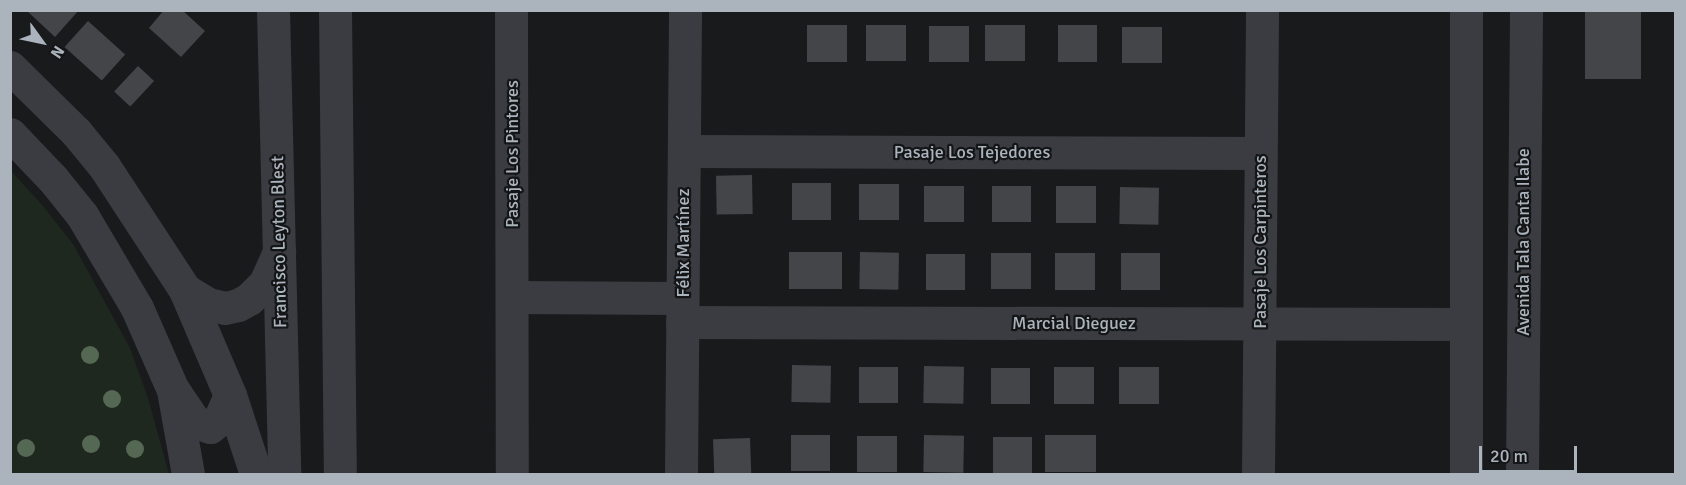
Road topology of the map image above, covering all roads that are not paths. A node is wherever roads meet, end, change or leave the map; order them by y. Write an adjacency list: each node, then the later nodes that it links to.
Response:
1 (273, 10): 12 (street, Francisco Leyton Blest)
2 (335, 10): 23 (street)
3 (511, 10): 14 (street, Pasaje Los Pintores)
4 (685, 10): 10 (street, Félix Martínez)
5 (1262, 10): 11 (street, Pasaje Los Carpinteros)
6 (1466, 10): 17 (street)
7 (1526, 10): 28 (street, Avenida Tala Canta Ilabe)
8 (10, 67): 13 (street)
9 (10, 134): 18 (street)
10 (684, 151): 11 (street, Pasaje Los Tejedores); 15 (street, Félix Martínez)
11 (1260, 153): 16 (street, Pasaje Los Carpinteros)
12 (280, 249): 13 (street); 22 (street, Francisco Leyton Blest)
13 (185, 290): 19 (street)
14 (512, 297): 15 (street); 24 (street, Pasaje Los Pintores)
15 (682, 310): 16 (street, Marcial Dieguez); 25 (street, Félix Martínez)
16 (1260, 324): 17 (street, Marcial Dieguez); 26 (street, Pasaje Los Carpinteros)
17 (1466, 324): 27 (street)
18 (173, 390): 19 (street); 20 (street)
19 (230, 395): 21 (street)
20 (188, 474)
21 (256, 474)
22 (284, 474)
23 (340, 474)
24 (512, 474)
25 (681, 474)
26 (1258, 474)
27 (1466, 474)
28 (1522, 474)

